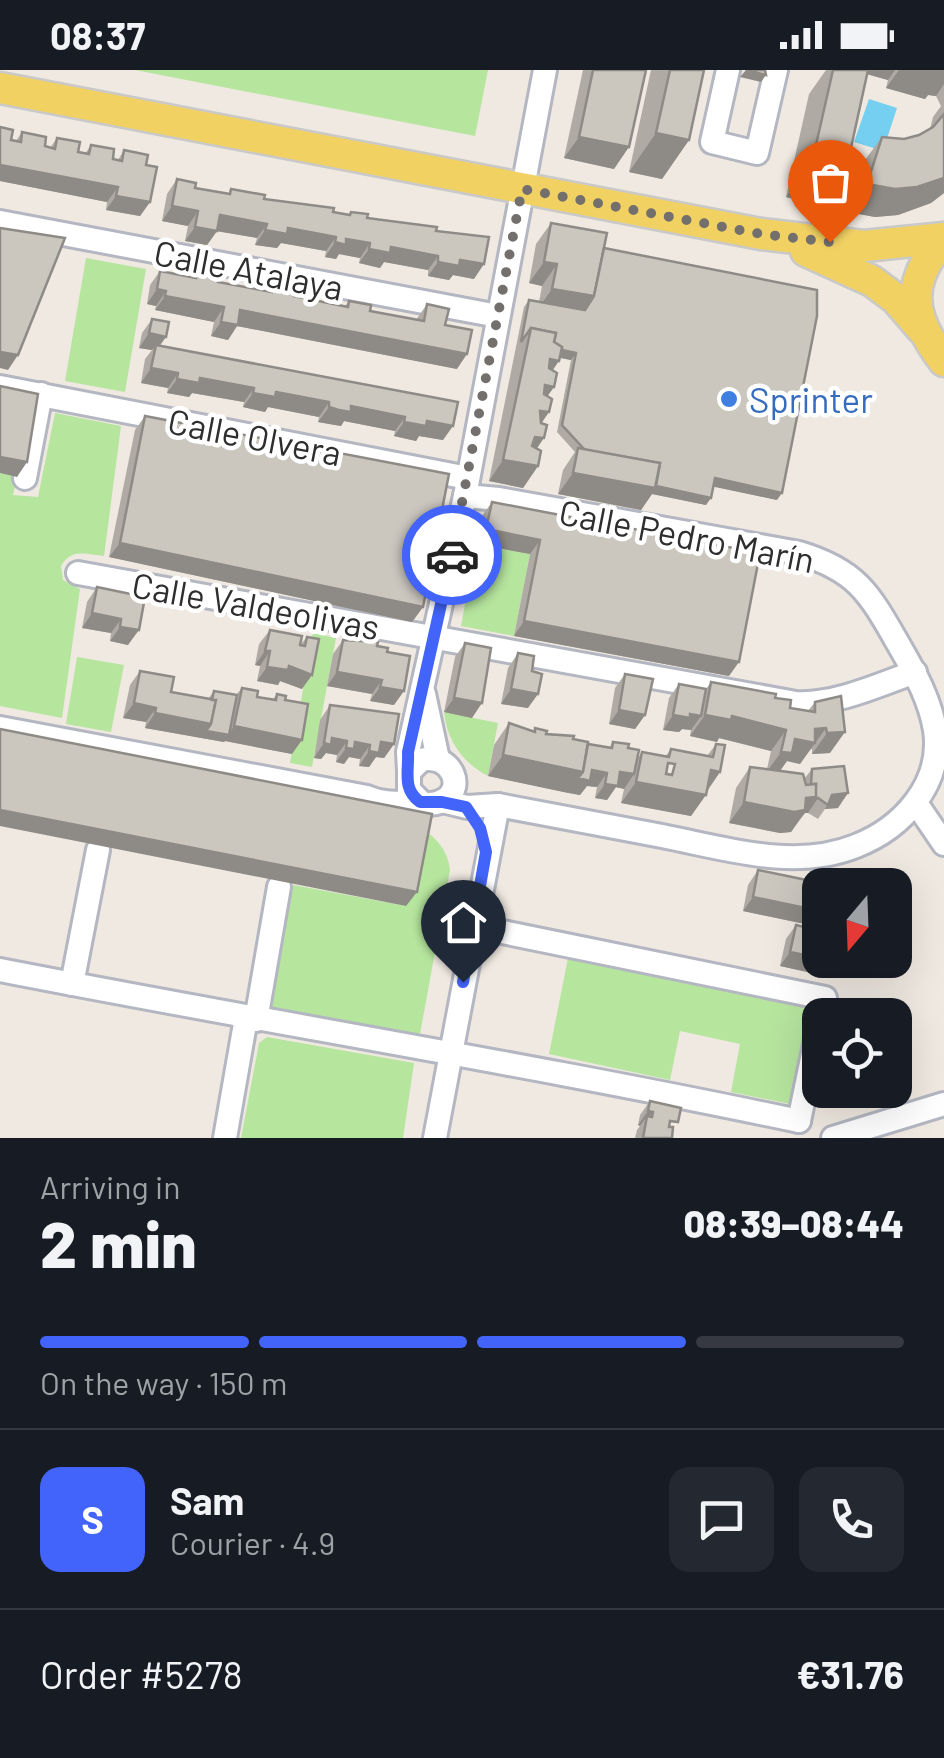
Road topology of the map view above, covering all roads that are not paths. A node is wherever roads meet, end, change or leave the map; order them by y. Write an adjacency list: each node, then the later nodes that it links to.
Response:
1 (545, 70): 5 (street)
2 (728, 70): 3 (street)
3 (776, 70)
4 (0, 88): 5 (main road)
5 (522, 189): 7 (main road); 9 (street)
6 (0, 222): 9 (street, Calle Atalaya)
7 (761, 234): 8 (main road); 10 (main road)
8 (944, 238): 10 (main road)
9 (498, 316): 15 (street)
10 (922, 329): 11 (main road)
11 (944, 361)
12 (0, 387): 13 (street, Calle Olvera)
13 (41, 394): 14 (street); 15 (street, Calle Olvera)
14 (25, 478)
15 (466, 487): 17 (street); 18 (street, Calle Pedro Marín)
16 (78, 574): 17 (street, Calle Valdeolivas)
17 (435, 636): 18 (street, Calle Valdeolivas); 19 (street)
18 (915, 672): 25 (street, Calle Pedro Marín)
19 (424, 693): 21 (street); 22 (street)
20 (0, 728): 24 (street)
21 (438, 759): 22 (street); 23 (street)
22 (408, 775): 23 (street); 24 (street)
23 (439, 795): 24 (street); 26 (street); 27 (street)
24 (367, 797)
25 (916, 803): 26 (street); 28 (street)
26 (498, 805): 27 (street); 30 (street)
27 (466, 807): 30 (street)
28 (944, 844)
29 (98, 850): 34 (street)
30 (486, 852): 32 (street)
31 (279, 886): 36 (street)
32 (473, 926): 35 (street); 37 (street)
33 (0, 970): 34 (street)
34 (72, 984): 36 (street)
35 (824, 998)
36 (251, 1019): 37 (street); 40 (street)
37 (451, 1052): 39 (street); 41 (street)
38 (944, 1104): 42 (street)
39 (805, 1130)
40 (225, 1138)
41 (434, 1138)
42 (832, 1138)

